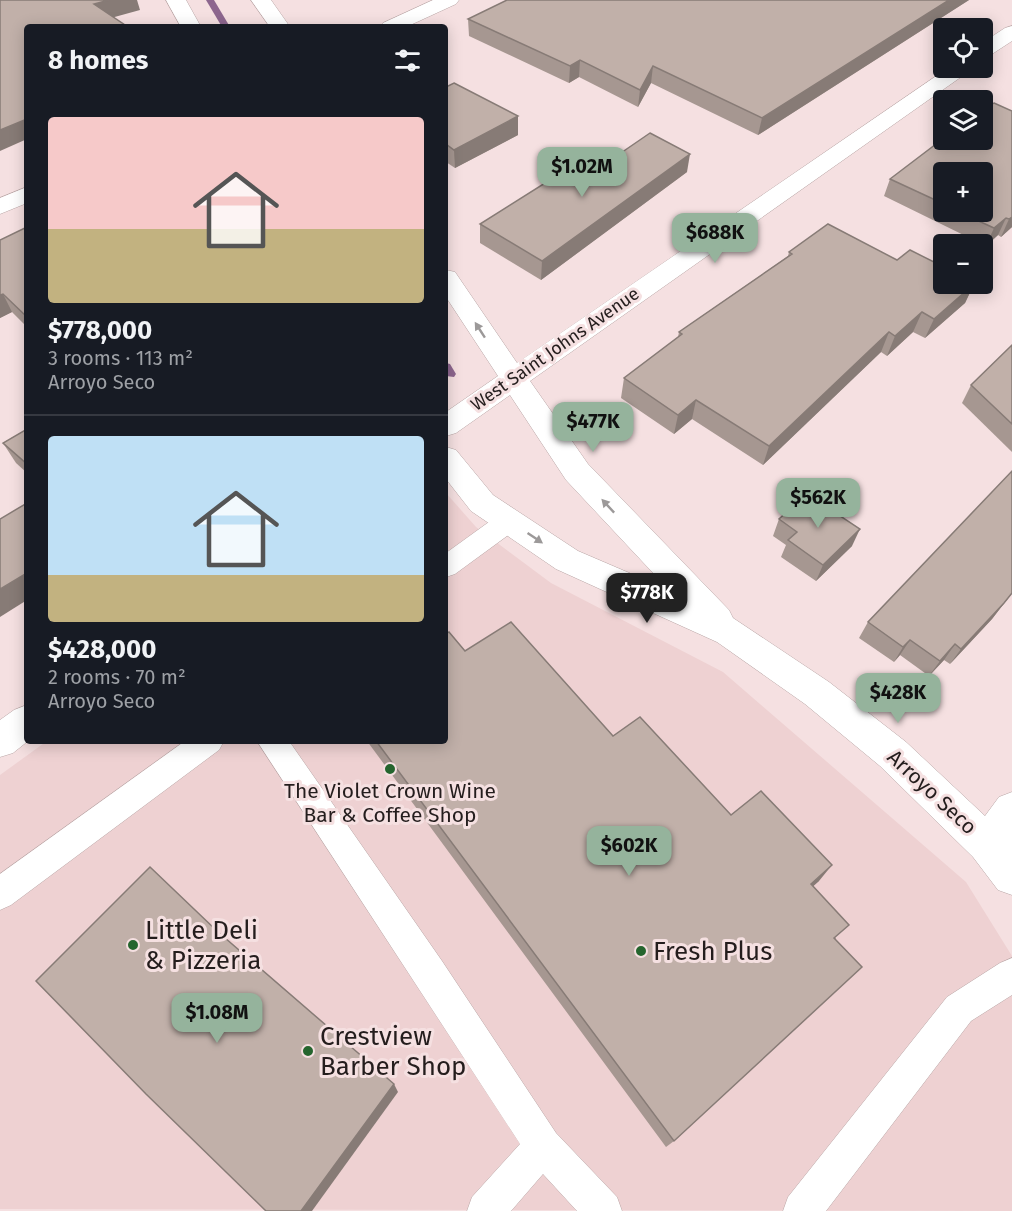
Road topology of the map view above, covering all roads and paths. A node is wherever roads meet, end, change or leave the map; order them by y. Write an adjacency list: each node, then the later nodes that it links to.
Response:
1 (176, 0): 4 (street)
2 (261, 0): 5 (street)
3 (449, 0): 6 (street)
4 (189, 24)
5 (278, 24)
6 (397, 24)
7 (1012, 32): 8 (street)
8 (993, 45)
9 (947, 78): 13 (street, West Saint Johns Avenue)
10 (24, 195): 11 (street)
11 (0, 207)
12 (448, 281): 13 (street, Arroyo Seco, one-way to 12)
13 (512, 379): 14 (street, West Saint Johns Avenue); 18 (street, Arroyo Seco, one-way to 13)
14 (448, 425)
15 (448, 460): 16 (street, Arroyo Seco)
16 (509, 521): 17 (lane); 18 (street, Arroyo Seco, one-way to 18)
17 (448, 566)
18 (729, 632): 24 (street, Arroyo Seco)
19 (24, 724): 20 (street)
20 (0, 741)
21 (205, 744): 26 (lane)
22 (274, 744): 28 (lane)
23 (1012, 810): 24 (street)
24 (987, 844): 25 (street, Arroyo Seco)
25 (1012, 876)
26 (0, 894)
27 (1012, 975): 31 (lane)
28 (543, 1146): 29 (lane); 30 (lane)
29 (486, 1211)
30 (603, 1211)
31 (802, 1211)

